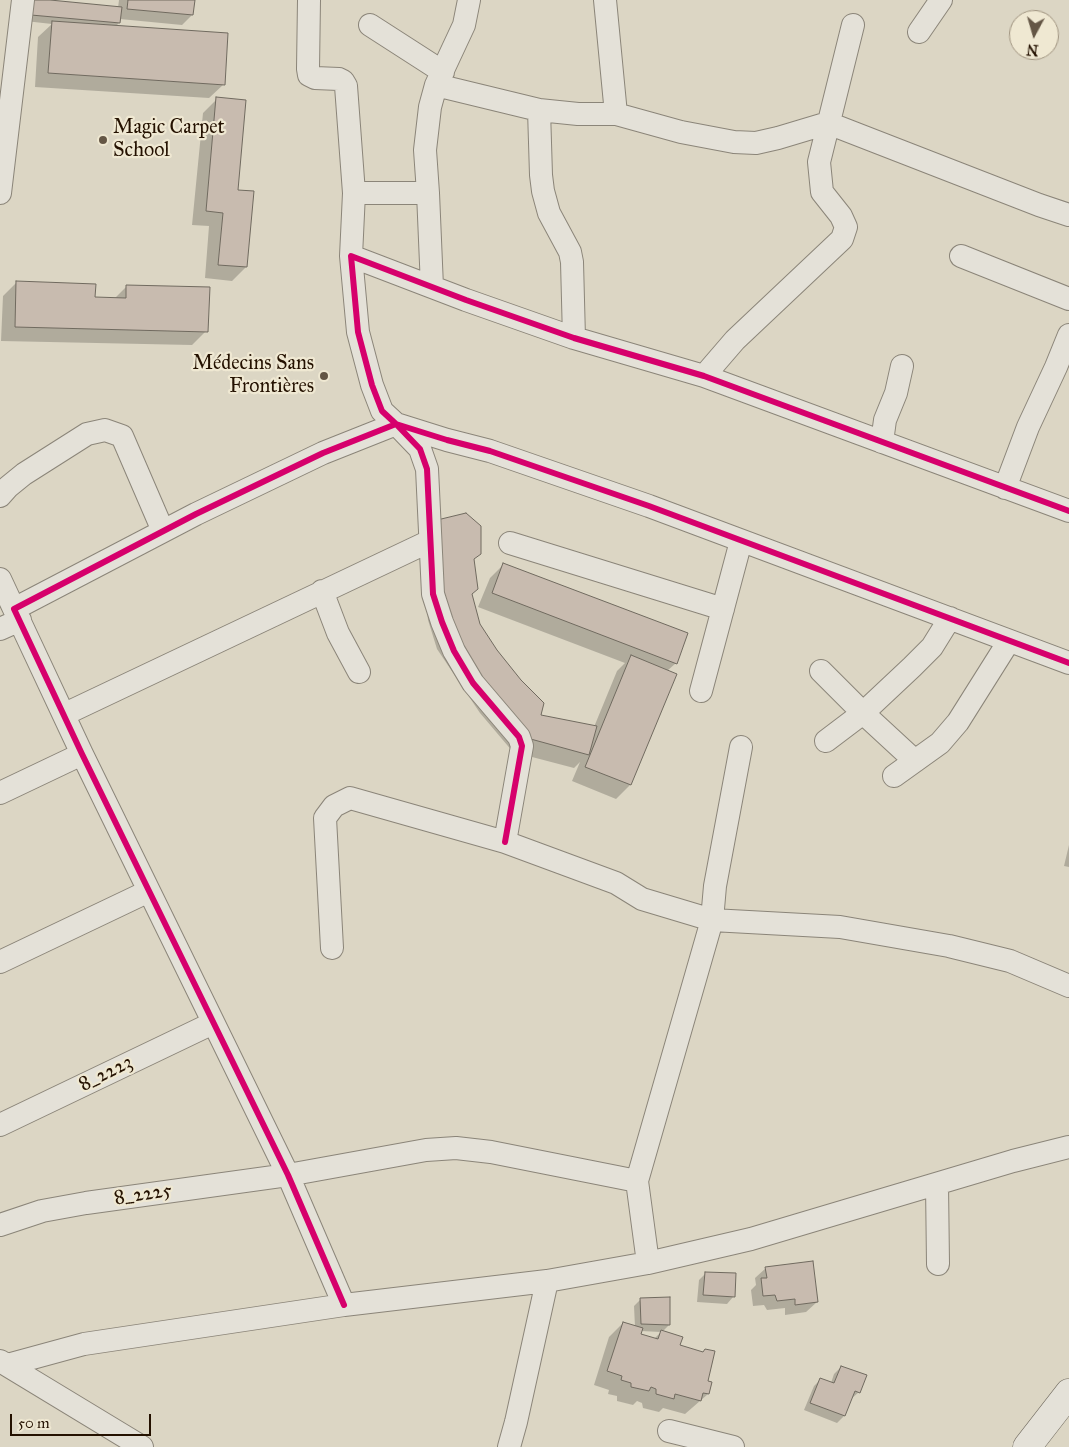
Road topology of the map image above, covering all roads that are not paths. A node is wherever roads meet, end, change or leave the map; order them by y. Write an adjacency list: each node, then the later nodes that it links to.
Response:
1 (23, 0): 13 (street)
2 (309, 0): 14 (street)
3 (469, 0): 9 (street)
4 (605, 0): 11 (street)
5 (942, 0): 8 (street)
6 (370, 25): 9 (street)
7 (853, 26): 12 (street)
8 (919, 32)
9 (440, 79): 10 (street); 15 (street)
10 (539, 110): 11 (street); 23 (street)
11 (616, 114): 12 (street)
12 (828, 122): 17 (street); 26 (street)
13 (3, 142): 16 (street)
14 (354, 193): 15 (street); 18 (street)
15 (428, 193): 20 (street)
16 (0, 194)
17 (1069, 215)
18 (351, 256): 20 (street); 27 (street)
19 (961, 256): 21 (street)
20 (432, 287): 23 (street)
21 (1069, 299)
22 (1069, 335): 25 (street)
23 (574, 338): 26 (street)
24 (902, 366): 28 (street)
25 (1063, 369): 29 (street)
26 (704, 376): 28 (street)
27 (396, 424): 32 (street); 33 (street); 34 (street)
28 (882, 442): 29 (street)
29 (1004, 488): 31 (street)
30 (0, 496): 32 (street)
31 (1069, 511)
32 (163, 531): 40 (street)
33 (430, 541): 37 (street); 54 (street)
34 (741, 541): 38 (street); 39 (street)
35 (510, 542): 38 (street)
36 (0, 579): 40 (street)
37 (322, 591): 44 (street); 47 (street)
38 (723, 609): 45 (street)
39 (950, 618): 41 (street); 46 (street)
40 (11, 619): 47 (street)
41 (1010, 640): 42 (street); 51 (street)
42 (1069, 663)
43 (821, 670): 46 (street)
44 (359, 672)
45 (700, 691)
46 (863, 713): 48 (street); 51 (street)
47 (65, 714): 50 (street)
48 (826, 741)
49 (741, 747): 56 (street)
50 (82, 754): 53 (street); 55 (street)
51 (915, 760): 52 (street)
52 (894, 776)
53 (0, 793)
54 (504, 842): 56 (street); 57 (street)
55 (149, 891): 58 (street); 60 (street)
56 (712, 920): 59 (street); 64 (street)
57 (332, 948)
58 (0, 962)
59 (1069, 986)
60 (213, 1022): 61 (street, 8_2223); 63 (street)
61 (0, 1125)
62 (1069, 1147): 65 (street)
63 (288, 1175): 64 (street, 8_2225); 66 (street, 8_2225); 70 (street)
64 (638, 1181): 67 (street)
65 (937, 1184): 67 (street); 68 (street)
66 (0, 1225)
67 (648, 1263): 69 (street)
68 (938, 1264)
69 (547, 1281): 70 (street); 75 (street)
70 (344, 1305): 71 (street)
71 (4, 1363): 74 (street)
72 (1069, 1393): 77 (street)
73 (669, 1431): 76 (street)
74 (142, 1447)
75 (509, 1447)
76 (733, 1447)
77 (1027, 1447)

